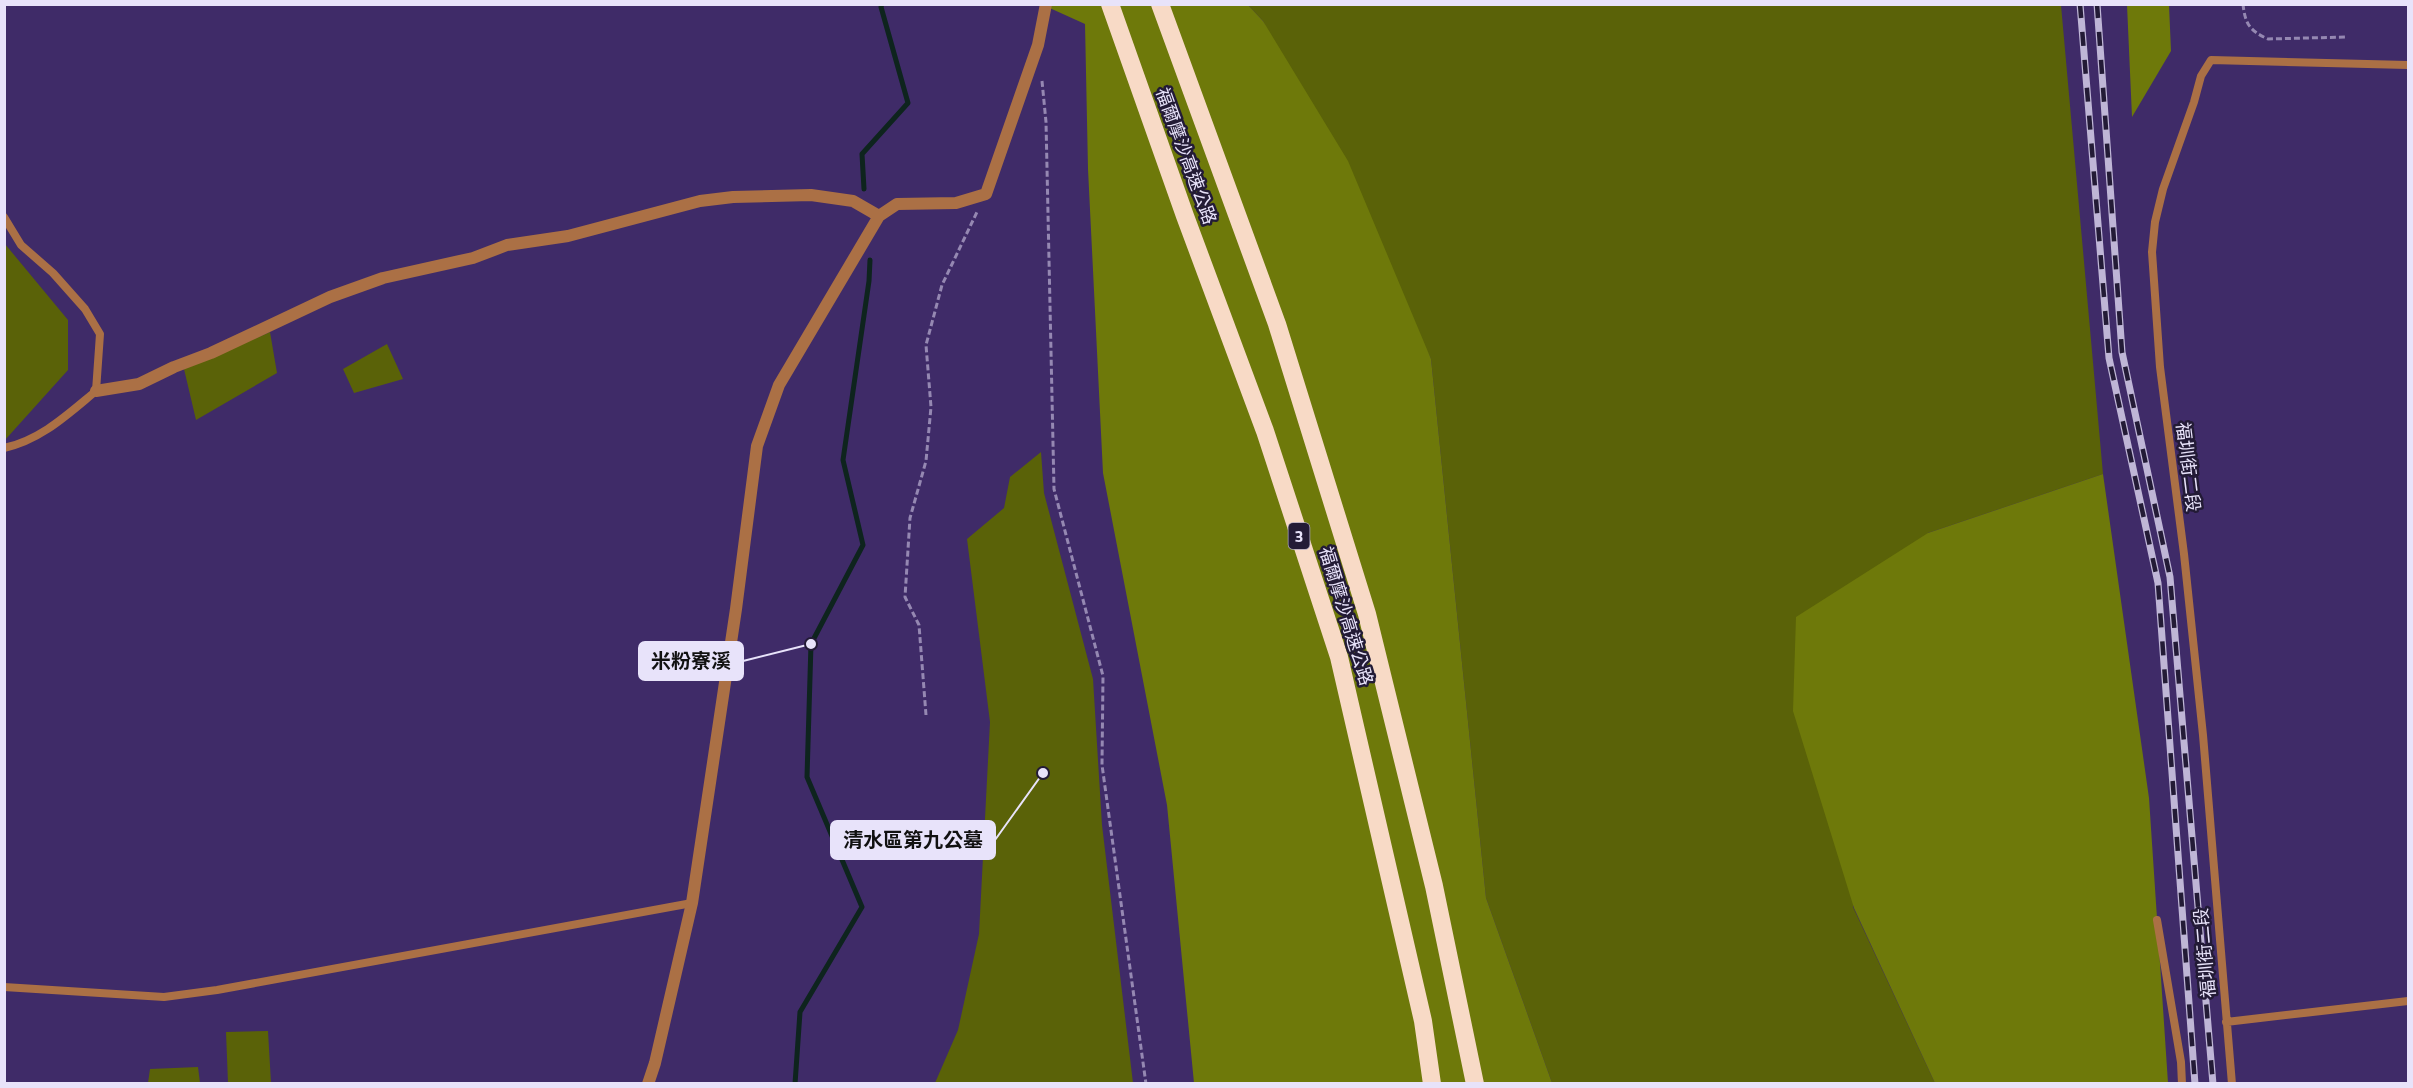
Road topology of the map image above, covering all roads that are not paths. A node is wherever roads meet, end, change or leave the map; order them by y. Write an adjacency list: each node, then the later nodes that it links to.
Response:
1 (1046, 4): 5 (street)
2 (1110, 4): 15 (highway, 福爾摩沙高速公路 / 3)
3 (1160, 4): 16 (highway, 福爾摩沙高速公路)
4 (2409, 65): 13 (lane, 福圳街二段)
5 (879, 216): 7 (street); 9 (street)
6 (4, 217): 7 (lane)
7 (96, 391): 8 (lane)
8 (4, 448)
9 (692, 903): 11 (lane); 14 (street)
10 (2157, 920): 17 (lane)
11 (4, 987)
12 (2409, 1001): 13 (lane)
13 (2226, 1022): 18 (lane, 福圳街二段)
14 (648, 1083)
15 (1432, 1083)
16 (1475, 1083)
17 (2182, 1083)
18 (2232, 1083)

